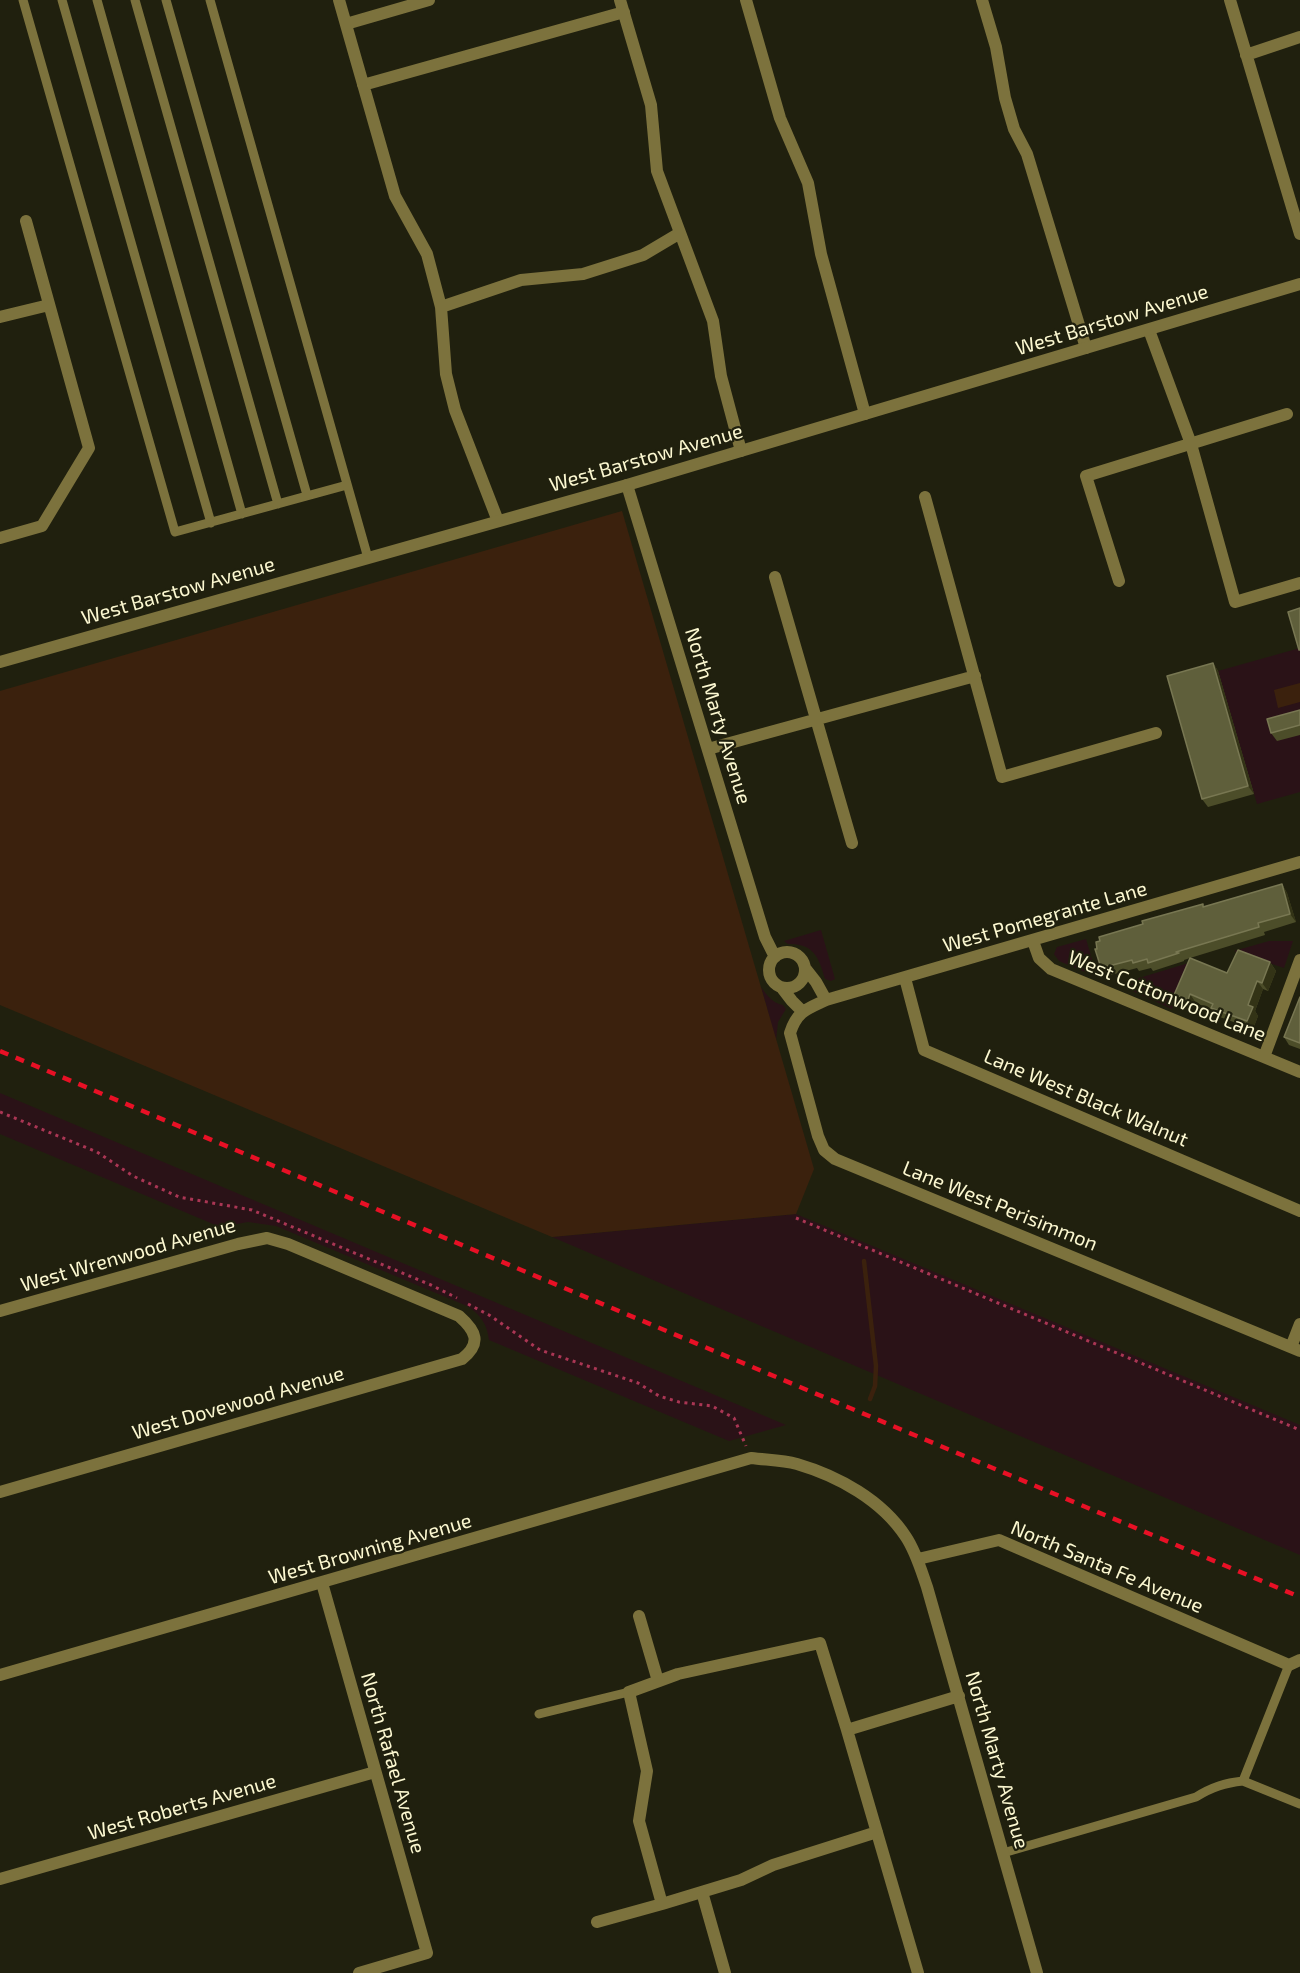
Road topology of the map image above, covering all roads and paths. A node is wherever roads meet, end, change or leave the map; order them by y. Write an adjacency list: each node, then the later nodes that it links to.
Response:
1 (23, 0): 37 (lane)
2 (62, 0): 37 (lane)
3 (97, 0): 35 (lane)
4 (135, 0): 34 (lane)
5 (166, 0): 32 (lane)
6 (210, 0): 30 (lane)
7 (339, 0): 13 (street)
8 (429, 0): 13 (street)
9 (746, 0): 26 (street)
10 (982, 0): 25 (street)
11 (1230, 0): 15 (street)
12 (622, 6): 16 (street); 18 (street)
13 (346, 24): 16 (street)
14 (1300, 37): 15 (street)
15 (1246, 55): 19 (street)
16 (363, 85): 22 (street)
17 (26, 221): 21 (street)
18 (680, 233): 22 (street); 29 (street)
19 (1300, 234)
20 (1300, 284): 24 (street, West Barstow Avenue)
21 (49, 305): 23 (street); 38 (street)
22 (441, 307): 36 (street)
23 (0, 317)
24 (1149, 330): 25 (street, West Barstow Avenue); 28 (street)
25 (1086, 348): 26 (street, West Barstow Avenue)
26 (865, 414): 29 (street, West Barstow Avenue)
27 (1287, 414): 28 (street)
28 (1191, 444): 41 (street); 42 (street)
29 (741, 451): 31 (street, West Barstow Avenue)
30 (347, 484): 32 (lane); 39 (lane)
31 (627, 485): 36 (street, West Barstow Avenue); 47 (street, North Marty Avenue)
32 (307, 495): 34 (lane)
33 (925, 497): 44 (street)
34 (278, 504): 35 (lane)
35 (242, 514): 37 (lane)
36 (498, 521): 39 (street, West Barstow Avenue)
37 (211, 522)
38 (0, 538)
39 (368, 558): 43 (street, West Barstow Avenue)
40 (775, 577): 45 (street)
41 (1119, 581)
42 (1300, 583)
43 (0, 662)
44 (975, 676): 45 (street); 46 (street)
45 (816, 719): 47 (street); 48 (street)
46 (1156, 733)
47 (708, 749): 51 (street, North Marty Avenue)
48 (852, 843)
49 (1300, 862): 50 (street, West Pomegrante Lane)
50 (1033, 941): 54 (street, West Pomegrante Lane); 58 (street, West Cottonwood Lane)
51 (775, 957): 53 (street); 55 (street, North Marty Avenue)
52 (1300, 960): 58 (street)
53 (805, 968): 55 (street); 56 (street)
54 (905, 978): 56 (street, West Pomegrante Lane); 60 (street, Lane West Black Walnut)
55 (782, 988): 57 (street, North Marty Avenue)
56 (826, 1000): 57 (street, West Pomegrante Lane)
57 (802, 1011): 65 (street, Lane West Perisimmon)
58 (1264, 1057): 59 (street, West Cottonwood Lane)
59 (1300, 1072)
60 (1300, 1211)
61 (796, 1218): 66 (path)
62 (0, 1311): 64 (street, West Wrenwood Avenue)
63 (1300, 1324): 65 (street)
64 (475, 1338): 67 (street, West Dovewood Avenue)
65 (1296, 1349)
66 (1300, 1430)
67 (0, 1492)
68 (918, 1559): 69 (street, West Browning Avenue); 71 (street, North Santa Fe Avenue); 75 (street, North Marty Avenue)
69 (322, 1583): 72 (street, West Browning Avenue); 78 (street, North Rafael Avenue)
70 (639, 1616): 73 (street)
71 (1294, 1663): 79 (lane)
72 (0, 1675)
73 (658, 1681): 74 (street); 77 (street)
74 (629, 1692): 76 (lane); 85 (street)
75 (959, 1696): 77 (street); 82 (street, North Marty Avenue)
76 (539, 1714)
77 (847, 1730): 81 (street)
78 (375, 1772): 83 (street, West Roberts Avenue); 87 (street, North Rafael Avenue)
79 (1243, 1781): 80 (lane); 82 (lane)
80 (1300, 1804)
81 (877, 1832): 84 (street); 89 (street)
82 (1004, 1853): 90 (street, North Marty Avenue)
83 (0, 1879)
84 (702, 1892): 85 (street); 88 (street)
85 (662, 1904): 86 (street)
86 (597, 1922)
87 (360, 1973)
88 (725, 1973)
89 (918, 1973)
90 (1037, 1973)

